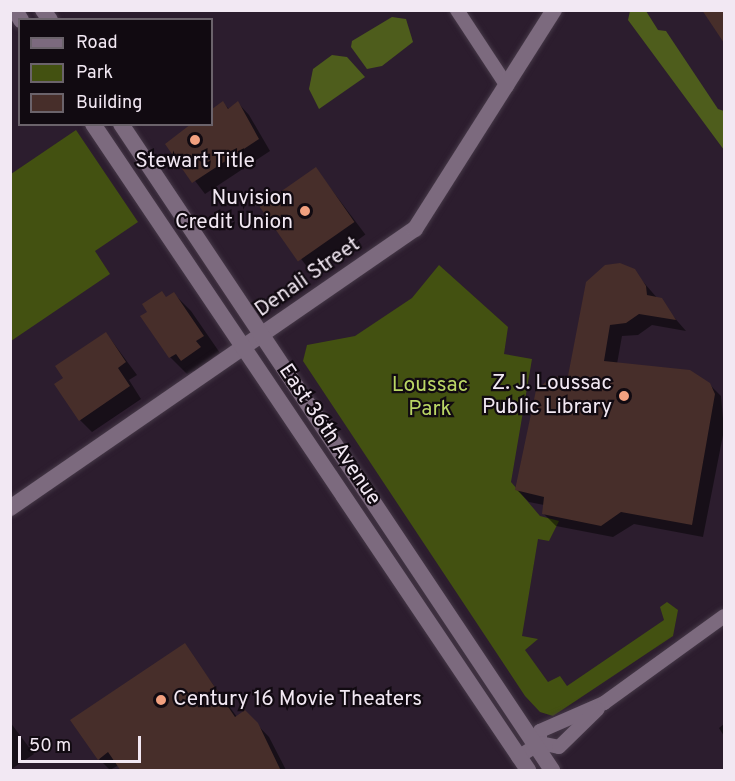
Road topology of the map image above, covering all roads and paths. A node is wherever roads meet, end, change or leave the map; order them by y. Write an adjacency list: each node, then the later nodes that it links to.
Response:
1 (457, 10): 3 (street)
2 (554, 10): 3 (main road, Denali Street)
3 (507, 86): 6 (main road, Denali Street)
4 (94, 126): 7 (main road, East 36th Avenue)
5 (123, 126): 6 (main road, East 36th Avenue)
6 (265, 336): 7 (main road, Denali Street); 11 (main road, East 36th Avenue)
7 (245, 350): 8 (main road, Denali Street); 12 (main road, East 36th Avenue)
8 (10, 508)
9 (724, 616): 10 (street)
10 (604, 703): 11 (street); 11 (street)
11 (538, 745): 12 (street); 13 (main road, East 36th Avenue)
12 (523, 764)
13 (552, 771)

